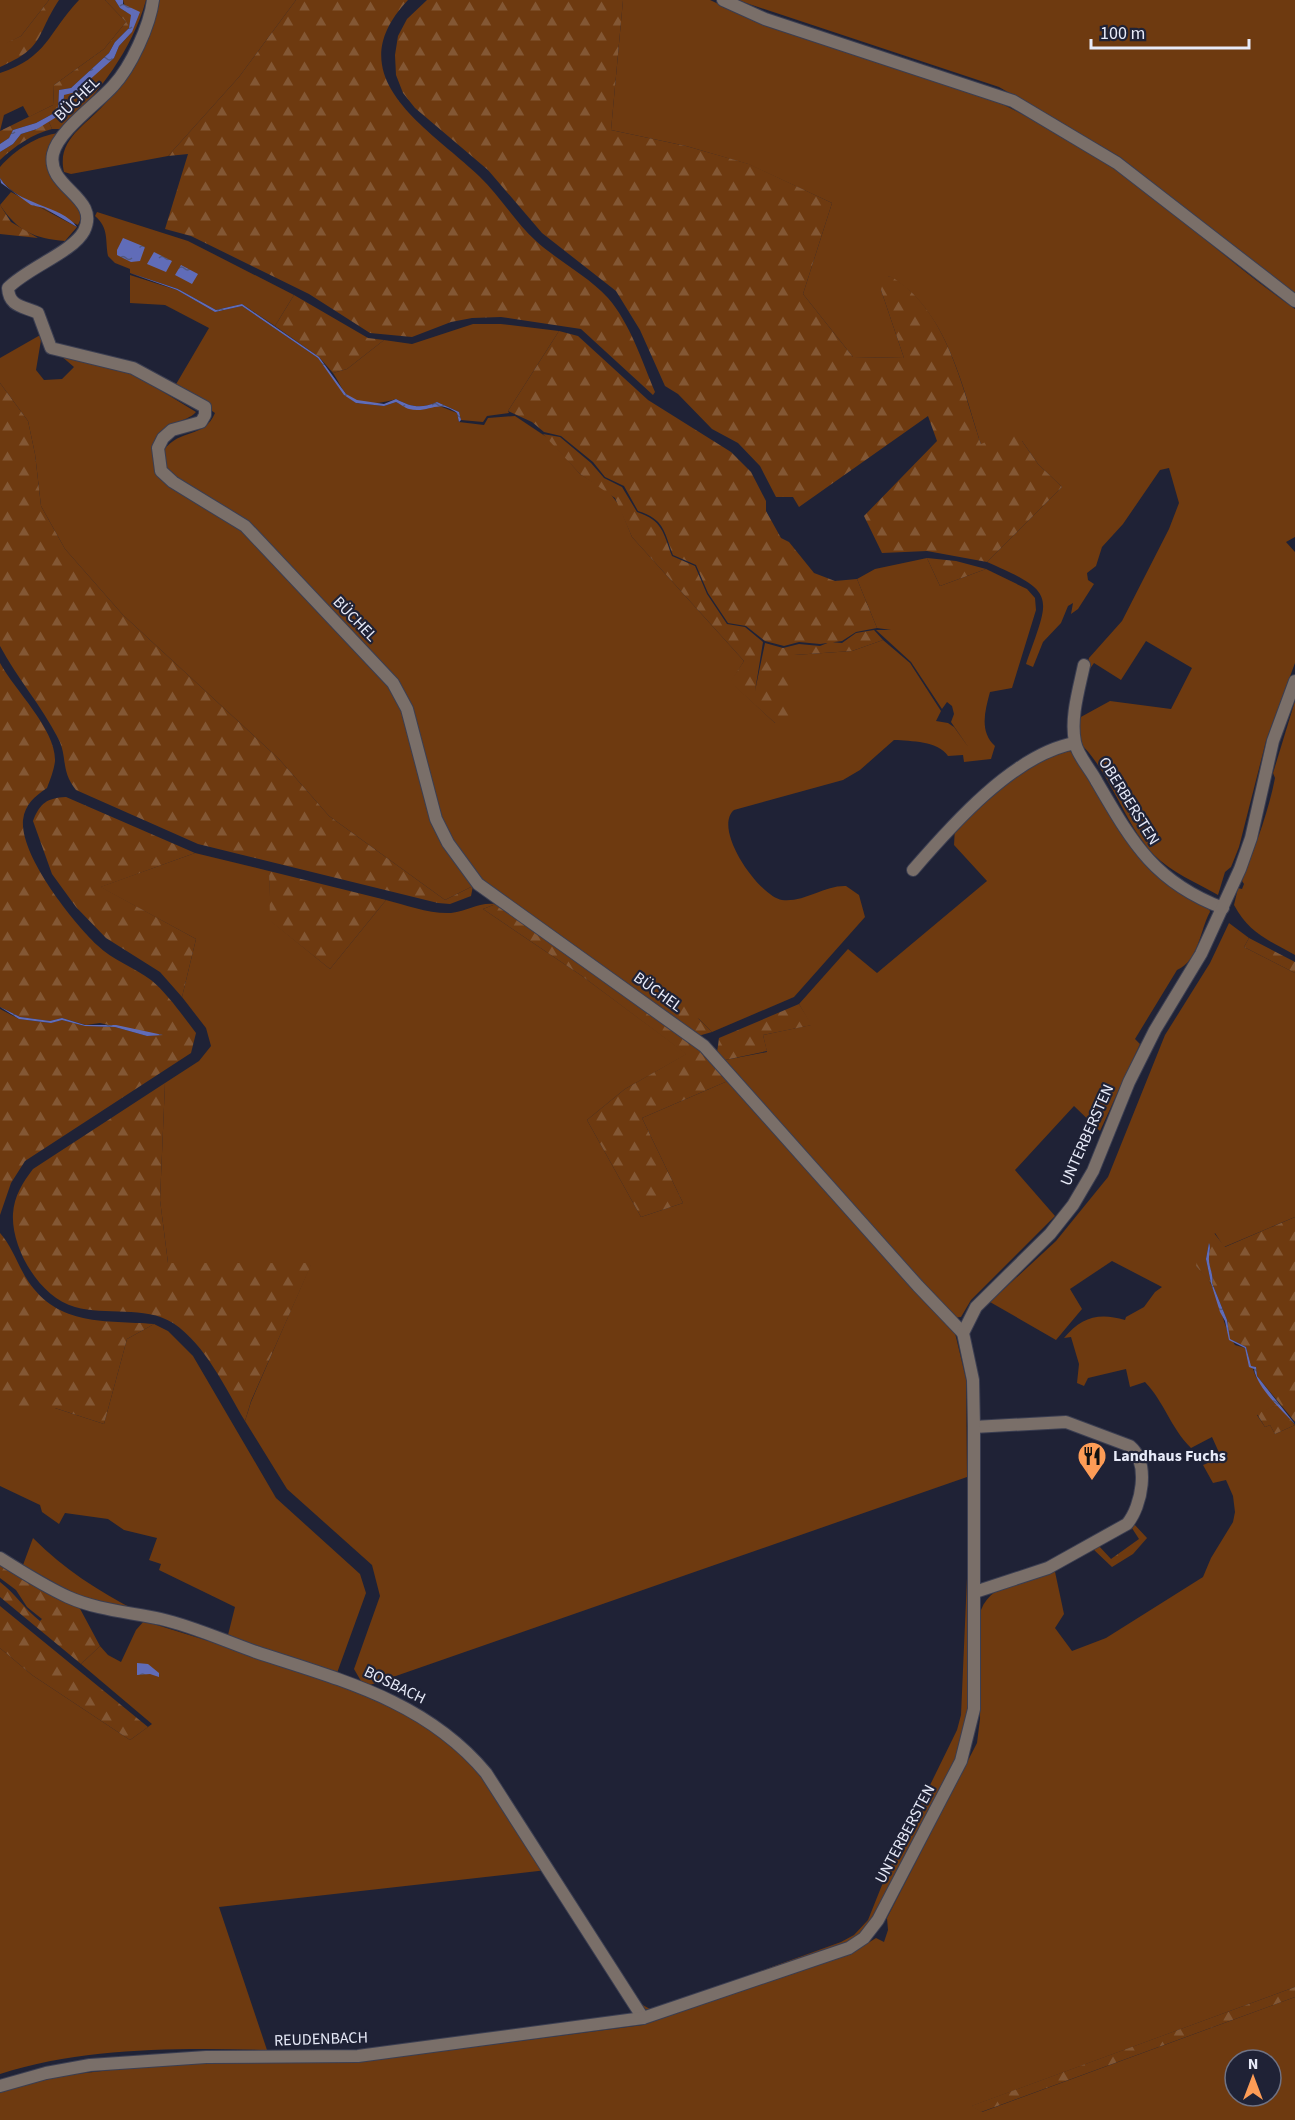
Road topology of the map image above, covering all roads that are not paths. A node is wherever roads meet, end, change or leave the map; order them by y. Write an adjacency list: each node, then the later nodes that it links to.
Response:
1 (153, 0): 9 (street, BÜCHEL)
2 (723, 0): 3 (street)
3 (1295, 301)
4 (1084, 665): 6 (street)
5 (1295, 681): 8 (street, UNTERBERSTEN)
6 (1075, 743): 7 (street); 8 (street, OBERBERSTEN)
7 (913, 870)
8 (1223, 908): 9 (street, UNTERBERSTEN)
9 (963, 1333): 10 (street, UNTERBERSTEN)
10 (974, 1427): 12 (street, UNTERBERSTEN); 12 (street)
11 (0, 1558): 13 (street, BOSBACH)
12 (975, 1592): 13 (street, UNTERBERSTEN)
13 (643, 2018): 14 (street, REUDENBACH)
14 (0, 2086)

